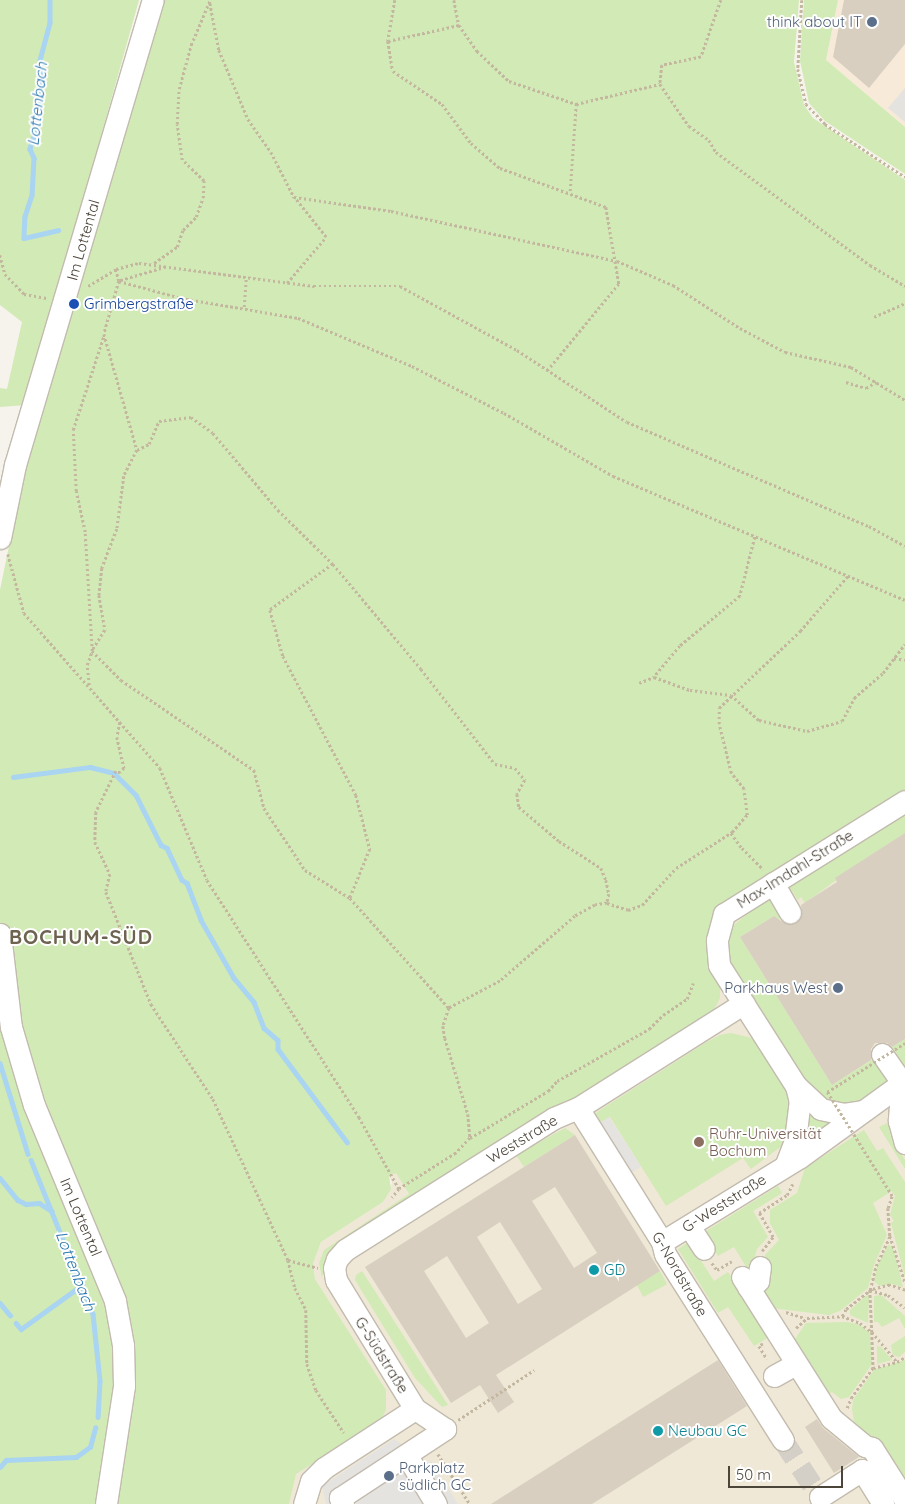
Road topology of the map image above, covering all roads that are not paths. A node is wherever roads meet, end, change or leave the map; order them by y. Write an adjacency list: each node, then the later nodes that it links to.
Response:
1 (152, 0): 2 (street, Im Lottental)
2 (7, 462): 3 (street, Im Lottental)
3 (2, 543)
4 (905, 801): 5 (street, Max-Imdahl-Straße)
5 (774, 883): 6 (street); 8 (street, Max-Imdahl-Straße)
6 (790, 912)
7 (0, 934): 26 (street, Im Lottental)
8 (744, 1003): 11 (street, Max-Imdahl-Straße); 12 (street, Weststraße)
9 (882, 1054): 10 (street)
10 (904, 1082): 13 (street); 14 (street)
11 (796, 1086): 13 (street, Max-Imdahl-Straße); 15 (street, Max-Imdahl-Straße)
12 (578, 1108): 17 (street, G-Nordstraße); 19 (street, Weststraße)
13 (862, 1111): 15 (street)
14 (905, 1143)
15 (790, 1173): 16 (street, G-Weststraße)
16 (688, 1226): 17 (street, G-Weststraße); 18 (street)
17 (662, 1242): 22 (street, G-Nordstraße)
18 (707, 1255)
19 (334, 1268): 21 (street, G-Südstraße)
20 (746, 1275): 25 (street)
21 (415, 1409): 23 (street, G-Südstraße); 27 (street)
22 (784, 1440)
23 (407, 1456): 28 (street); 29 (street)
24 (819, 1496): 30 (street)
25 (905, 1500)
26 (106, 1504)
27 (304, 1504)
28 (343, 1504)
29 (436, 1504)
30 (883, 1504)

